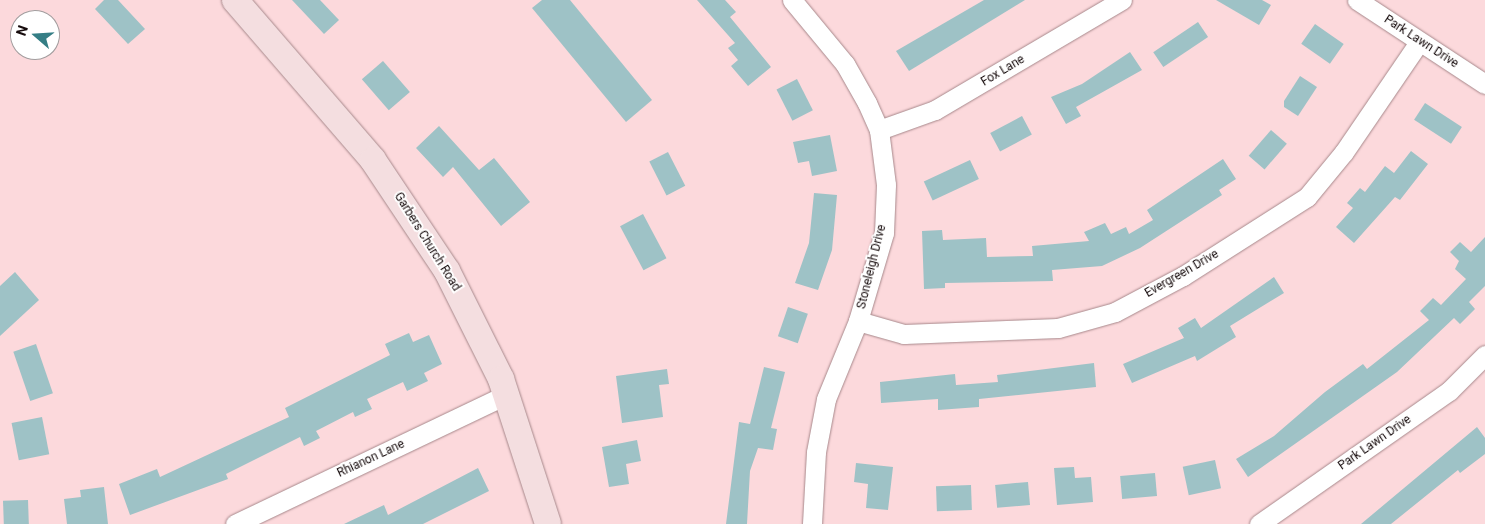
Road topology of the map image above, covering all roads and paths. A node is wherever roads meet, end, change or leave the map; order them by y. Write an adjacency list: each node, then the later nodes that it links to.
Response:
1 (235, 0): 10 (street, Garbers Church Road)
2 (792, 0): 7 (street, Stoneleigh Drive)
3 (1122, 0): 7 (street, Fox Lane)
4 (1358, 0): 5 (street, Park Lawn Drive)
5 (1419, 42): 6 (street, Park Lawn Drive); 8 (street, Evergreen Drive)
6 (1485, 84)
7 (878, 130): 8 (street, Stoneleigh Drive)
8 (858, 321): 13 (street, Stoneleigh Drive)
9 (1485, 355): 14 (street, Park Lawn Drive)
10 (507, 394): 11 (street, Rhianon Lane); 12 (street, Garbers Church Road)
11 (235, 524)
12 (548, 524)
13 (812, 524)
14 (1259, 524)

